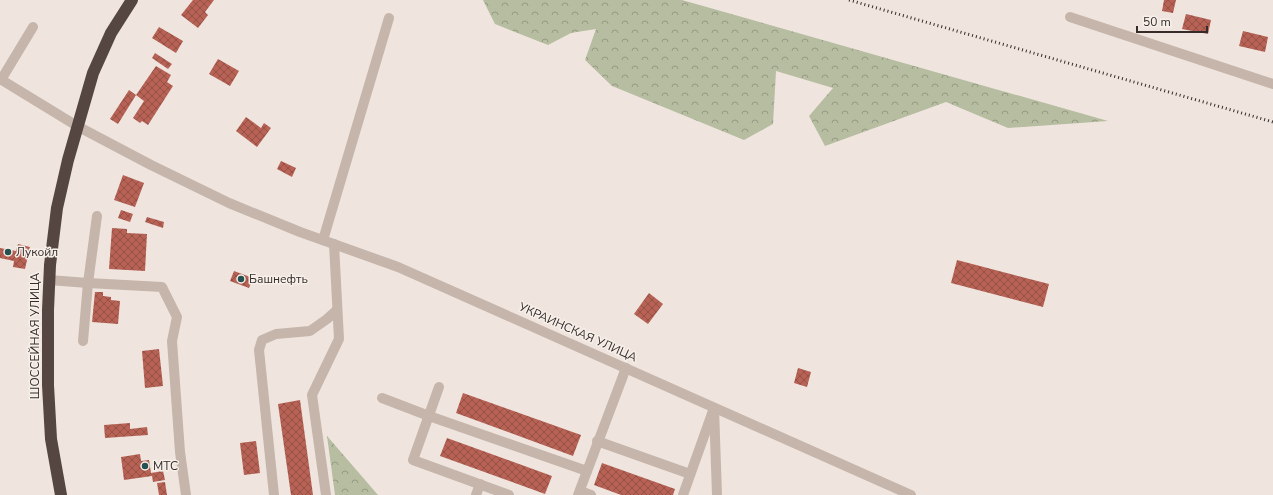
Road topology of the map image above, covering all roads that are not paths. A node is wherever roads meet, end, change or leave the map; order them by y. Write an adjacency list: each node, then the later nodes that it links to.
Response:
1 (132, 0): 7 (highway, ШОССЕЙНАЯ УЛИЦА)
2 (1070, 17): 6 (street)
3 (389, 18): 9 (street)
4 (33, 27): 5 (street)
5 (1, 79): 7 (street, УКРАИНСКАЯ УЛИЦА)
6 (1273, 84)
7 (77, 126): 9 (street, УКРАИНСКАЯ УЛИЦА); 11 (highway, ШОССЕЙНАЯ УЛИЦА)
8 (97, 216): 12 (street)
9 (323, 240): 10 (street, УКРАИНСКАЯ УЛИЦА)
10 (334, 244): 13 (street); 15 (street, УКРАИНСКАЯ УЛИЦА)
11 (49, 280): 12 (street); 25 (highway, ШОССЕЙНАЯ УЛИЦА)
12 (88, 284): 14 (street); 26 (street)
13 (337, 310): 27 (street); 28 (street)
14 (83, 341)
15 (626, 368): 18 (street, УКРАИНСКАЯ УЛИЦА); 20 (street)
16 (438, 387): 19 (street)
17 (382, 398): 19 (street)
18 (714, 408): 22 (street); 33 (street); 34 (street, УКРАИНСКАЯ УЛИЦА)
19 (428, 416): 21 (street); 23 (street)
20 (597, 441): 21 (street); 22 (street)
21 (587, 471): 24 (street)
22 (690, 474): 32 (street)
23 (480, 484): 29 (street); 30 (street)
24 (579, 493): 31 (street)
25 (61, 495)
26 (186, 495)
27 (274, 495)
28 (326, 495)
29 (476, 495)
30 (509, 495)
31 (591, 495)
32 (683, 495)
33 (717, 495)
34 (911, 495)

